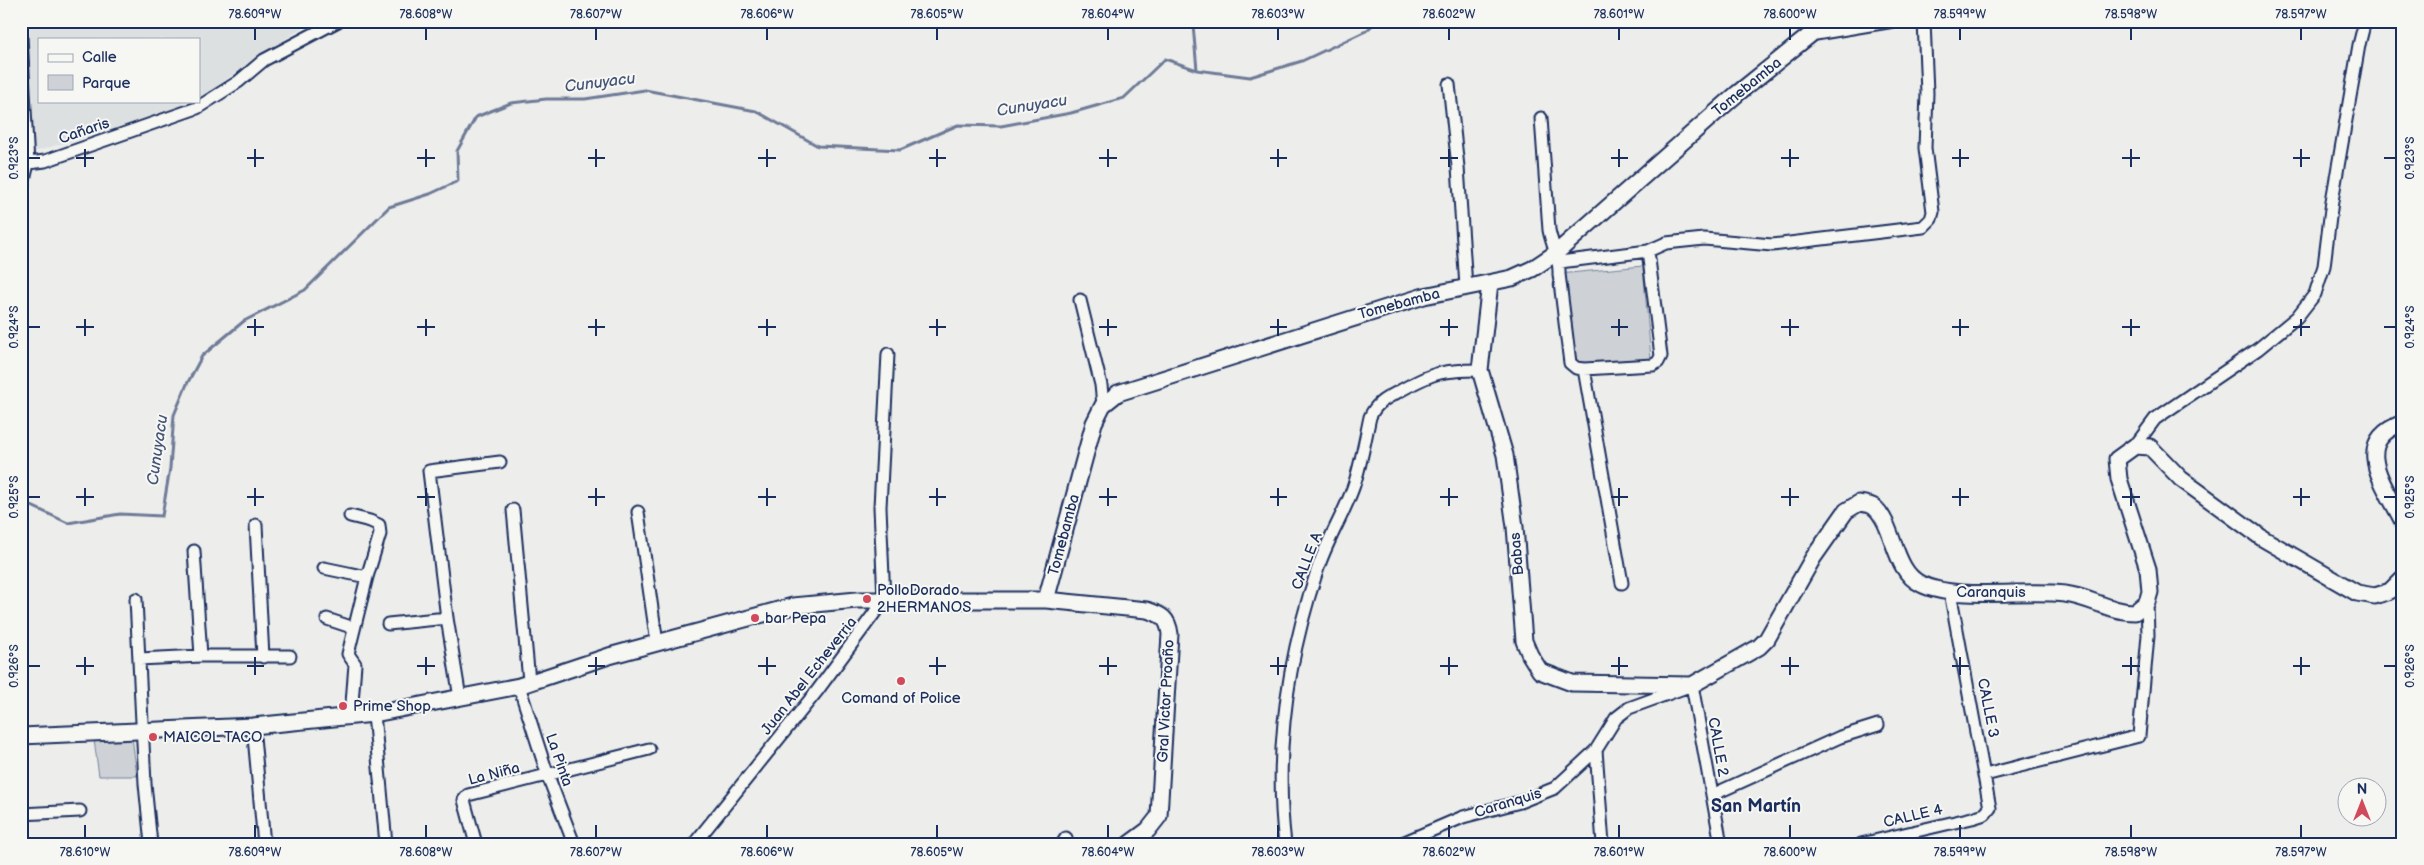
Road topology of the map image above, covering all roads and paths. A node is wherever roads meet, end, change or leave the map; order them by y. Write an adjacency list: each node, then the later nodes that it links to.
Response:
1 (338, 21): 10 (street, Cañaris)
2 (1817, 21): 6 (street, Tomebamba)
3 (1894, 21): 6 (street)
4 (1924, 21): 12 (street)
5 (2366, 21): 22 (street)
6 (1810, 35): 13 (street, Tomebamba)
7 (21, 36): 10 (street)
8 (1449, 84): 15 (street)
9 (1541, 118): 13 (street)
10 (25, 164): 11 (street)
11 (21, 191)
12 (1648, 251): 13 (street); 18 (street)
13 (1558, 257): 14 (street, Tomebamba); 18 (street)
14 (1490, 283): 15 (street, Tomebamba); 19 (street, Babas)
15 (1466, 287): 20 (street, Tomebamba)
16 (1080, 300): 20 (street)
17 (888, 354): 36 (street)
18 (1584, 369): 33 (street)
19 (1480, 370): 49 (street, Babas); 72 (street, CALLE A)
20 (1103, 405): 37 (street, Tomebamba)
21 (2403, 423): 27 (street)
22 (2135, 446): 32 (street); 38 (street)
23 (500, 462): 39 (street)
24 (513, 510): 48 (street, La Pinta)
25 (638, 512): 43 (street)
26 (350, 516): 31 (street)
27 (2403, 522)
28 (256, 525): 46 (street)
29 (194, 551): 44 (street)
30 (324, 568): 31 (street)
31 (367, 577): 42 (street)
32 (2403, 578)
33 (1622, 583)
34 (1950, 592): 38 (street, Caranquis); 49 (street, Caranquis); 59 (street, CALLE 3)
35 (136, 599): 47 (street)
36 (884, 600): 37 (street); 43 (street); 70 (street, Juan Abel Echeverria)
37 (1046, 600): 71 (street, Gral Victor Proaño)
38 (2147, 602): 59 (street)
39 (447, 618): 41 (street); 50 (street)
40 (327, 620): 42 (street)
41 (388, 624)
42 (354, 628): 52 (street)
43 (657, 643): 48 (street)
44 (201, 656): 46 (street); 47 (street)
45 (290, 656): 46 (street)
46 (263, 657)
47 (138, 660): 55 (street)
48 (524, 683): 50 (street); 60 (street, La Pinta)
49 (1692, 685): 58 (street, Caranquis); 61 (street, CALLE 2)
50 (460, 698): 51 (street)
51 (374, 714): 52 (street); 67 (street)
52 (351, 716): 54 (street)
53 (1878, 725): 61 (street)
54 (253, 726): 55 (street); 66 (street)
55 (144, 731): 56 (street); 65 (street)
56 (21, 736)
57 (649, 749): 60 (street)
58 (1596, 750): 73 (street, Caranquis); 74 (street)
59 (1985, 775): 64 (street, CALLE 3)
60 (548, 776): 68 (street, La Niña); 69 (street, La Pinta)
61 (1712, 795): 75 (street, CALLE 2)
62 (80, 811): 63 (street)
63 (21, 814)
64 (1972, 818): 76 (street, CALLE 4)
65 (151, 844)
66 (264, 844)
67 (386, 844)
68 (476, 844)
69 (574, 844)
70 (694, 844)
71 (1129, 844)
72 (1285, 844)
73 (1400, 844)
74 (1603, 844)
75 (1721, 844)
76 (1861, 844)

